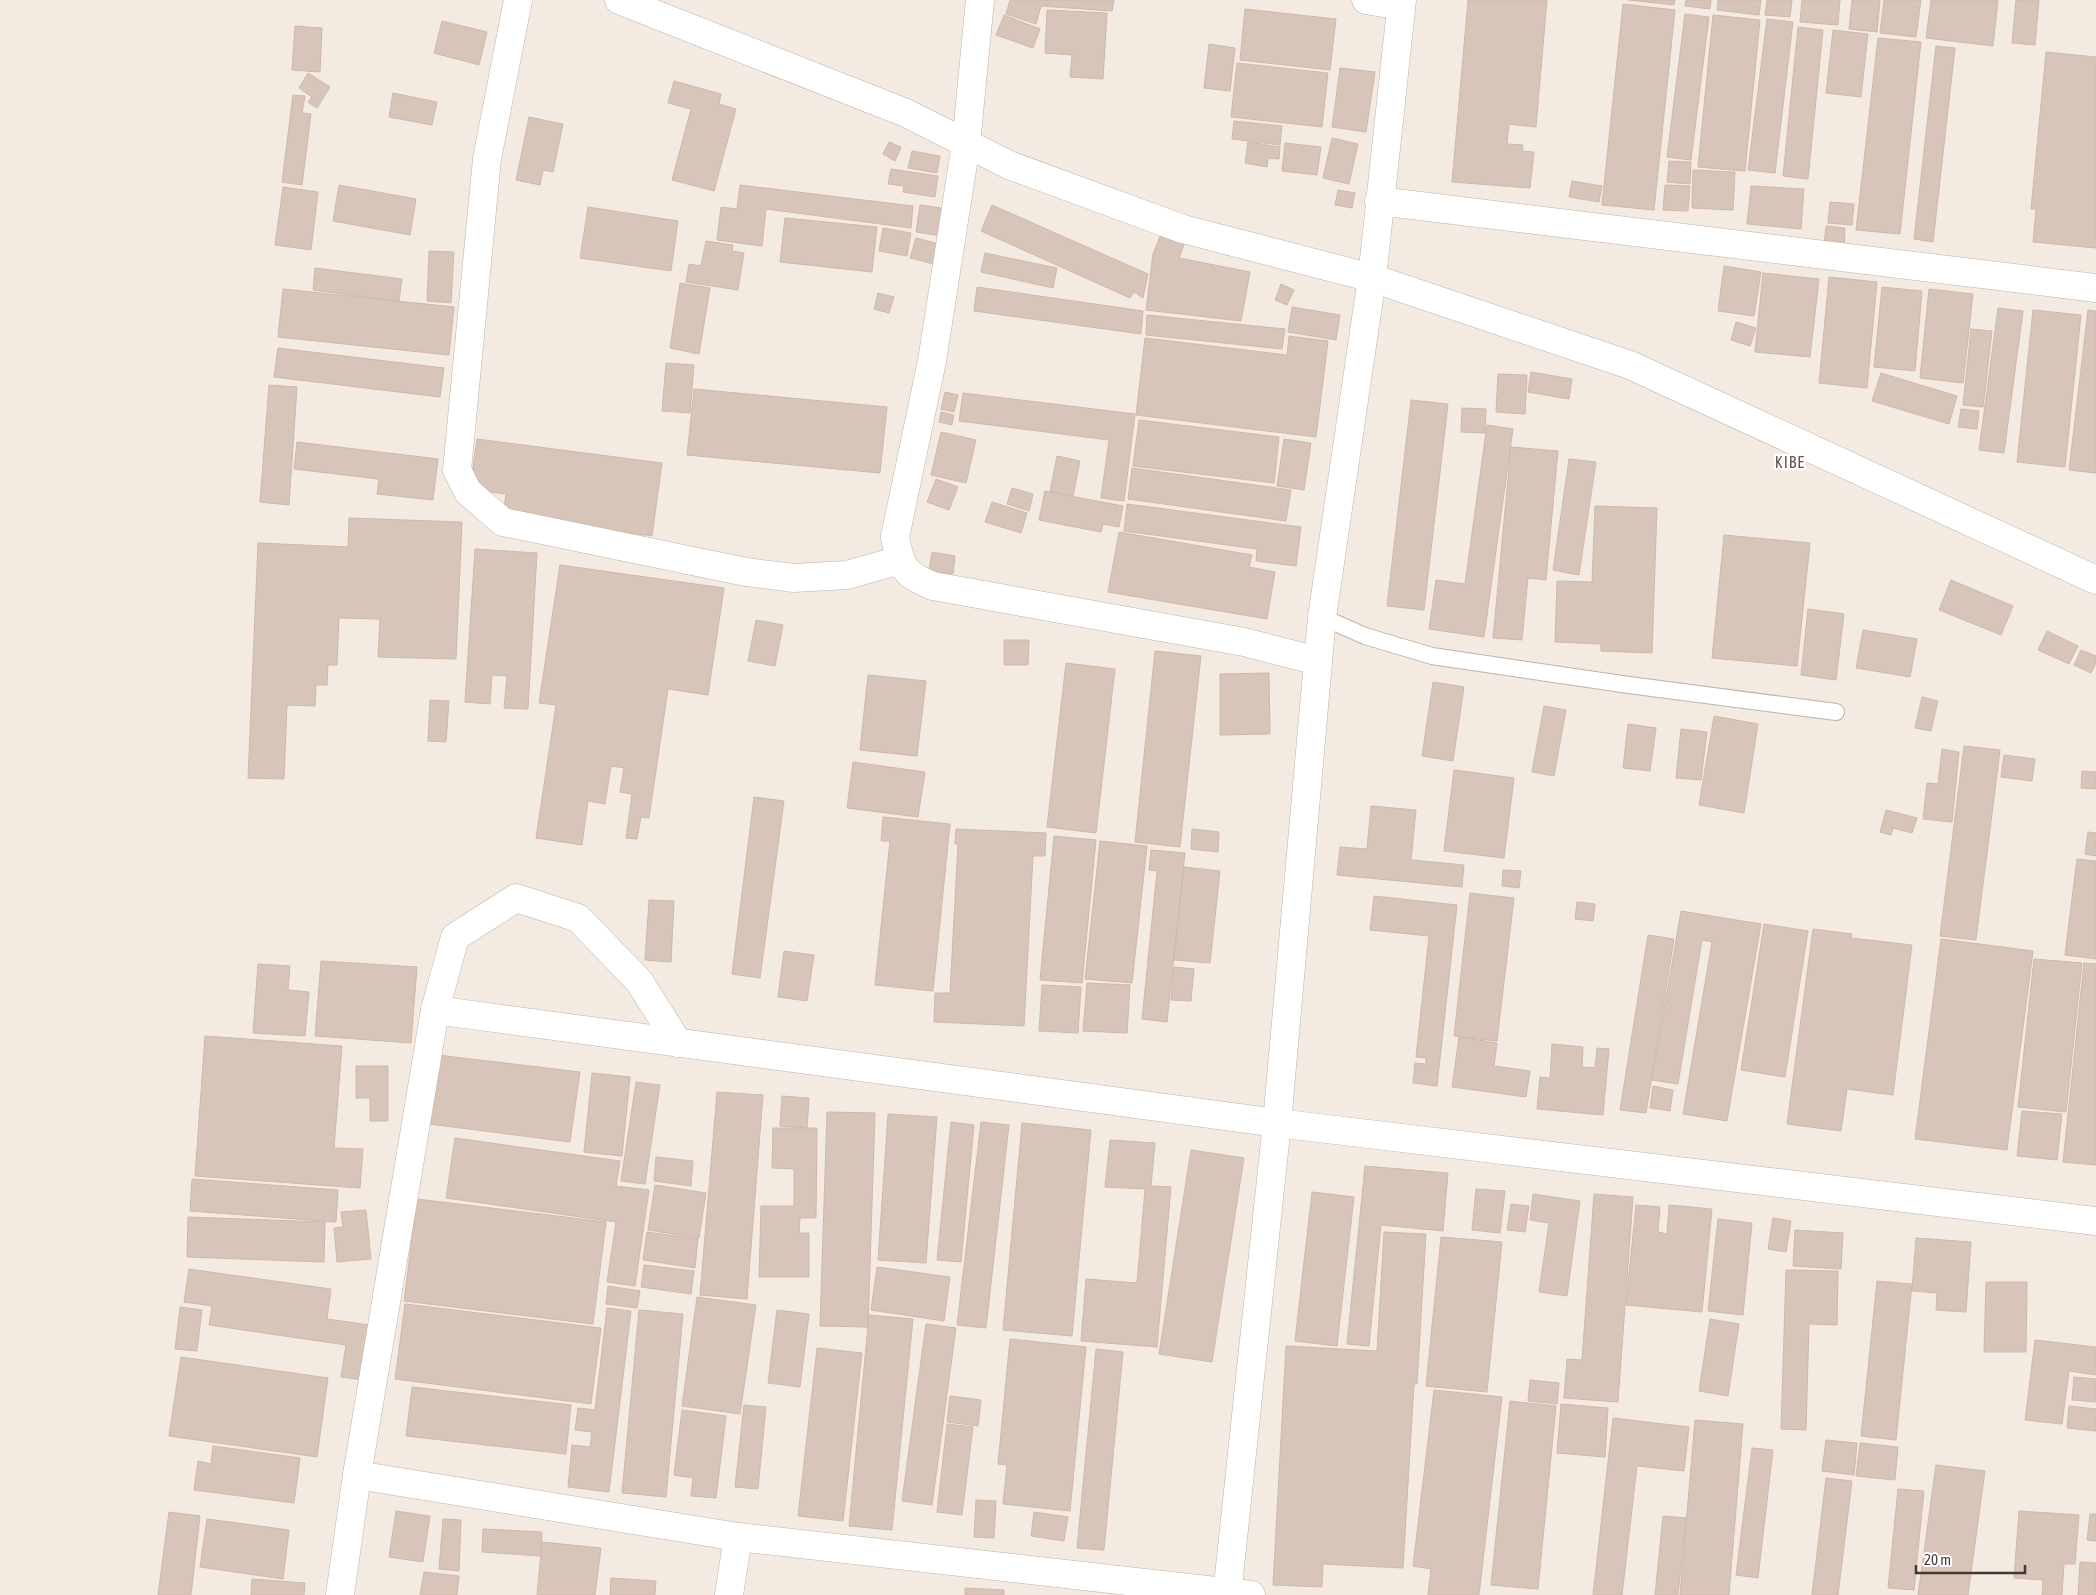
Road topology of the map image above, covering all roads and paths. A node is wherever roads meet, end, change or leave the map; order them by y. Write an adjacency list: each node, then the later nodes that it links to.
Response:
1 (518, 0): 10 (street)
2 (619, 0): 6 (street)
3 (980, 0): 6 (street)
4 (1366, 0): 5 (street)
5 (1402, 3): 7 (street)
6 (966, 144): 8 (street); 10 (street)
7 (1379, 201): 8 (street); 9 (street)
8 (1372, 278): 11 (street); 12 (street)
9 (2096, 288)
10 (900, 560): 13 (street)
11 (2096, 580)
12 (1322, 617): 13 (street); 14 (lane)
13 (1318, 661): 17 (street)
14 (1836, 712)
15 (435, 1010): 16 (street); 16 (street); 19 (street)
16 (678, 1043): 17 (street)
17 (1277, 1123): 18 (street); 21 (street)
18 (2096, 1221)
19 (357, 1475): 20 (street); 22 (street)
20 (738, 1537): 21 (street); 23 (street)
21 (1235, 1594)
22 (340, 1595)
23 (729, 1595)

